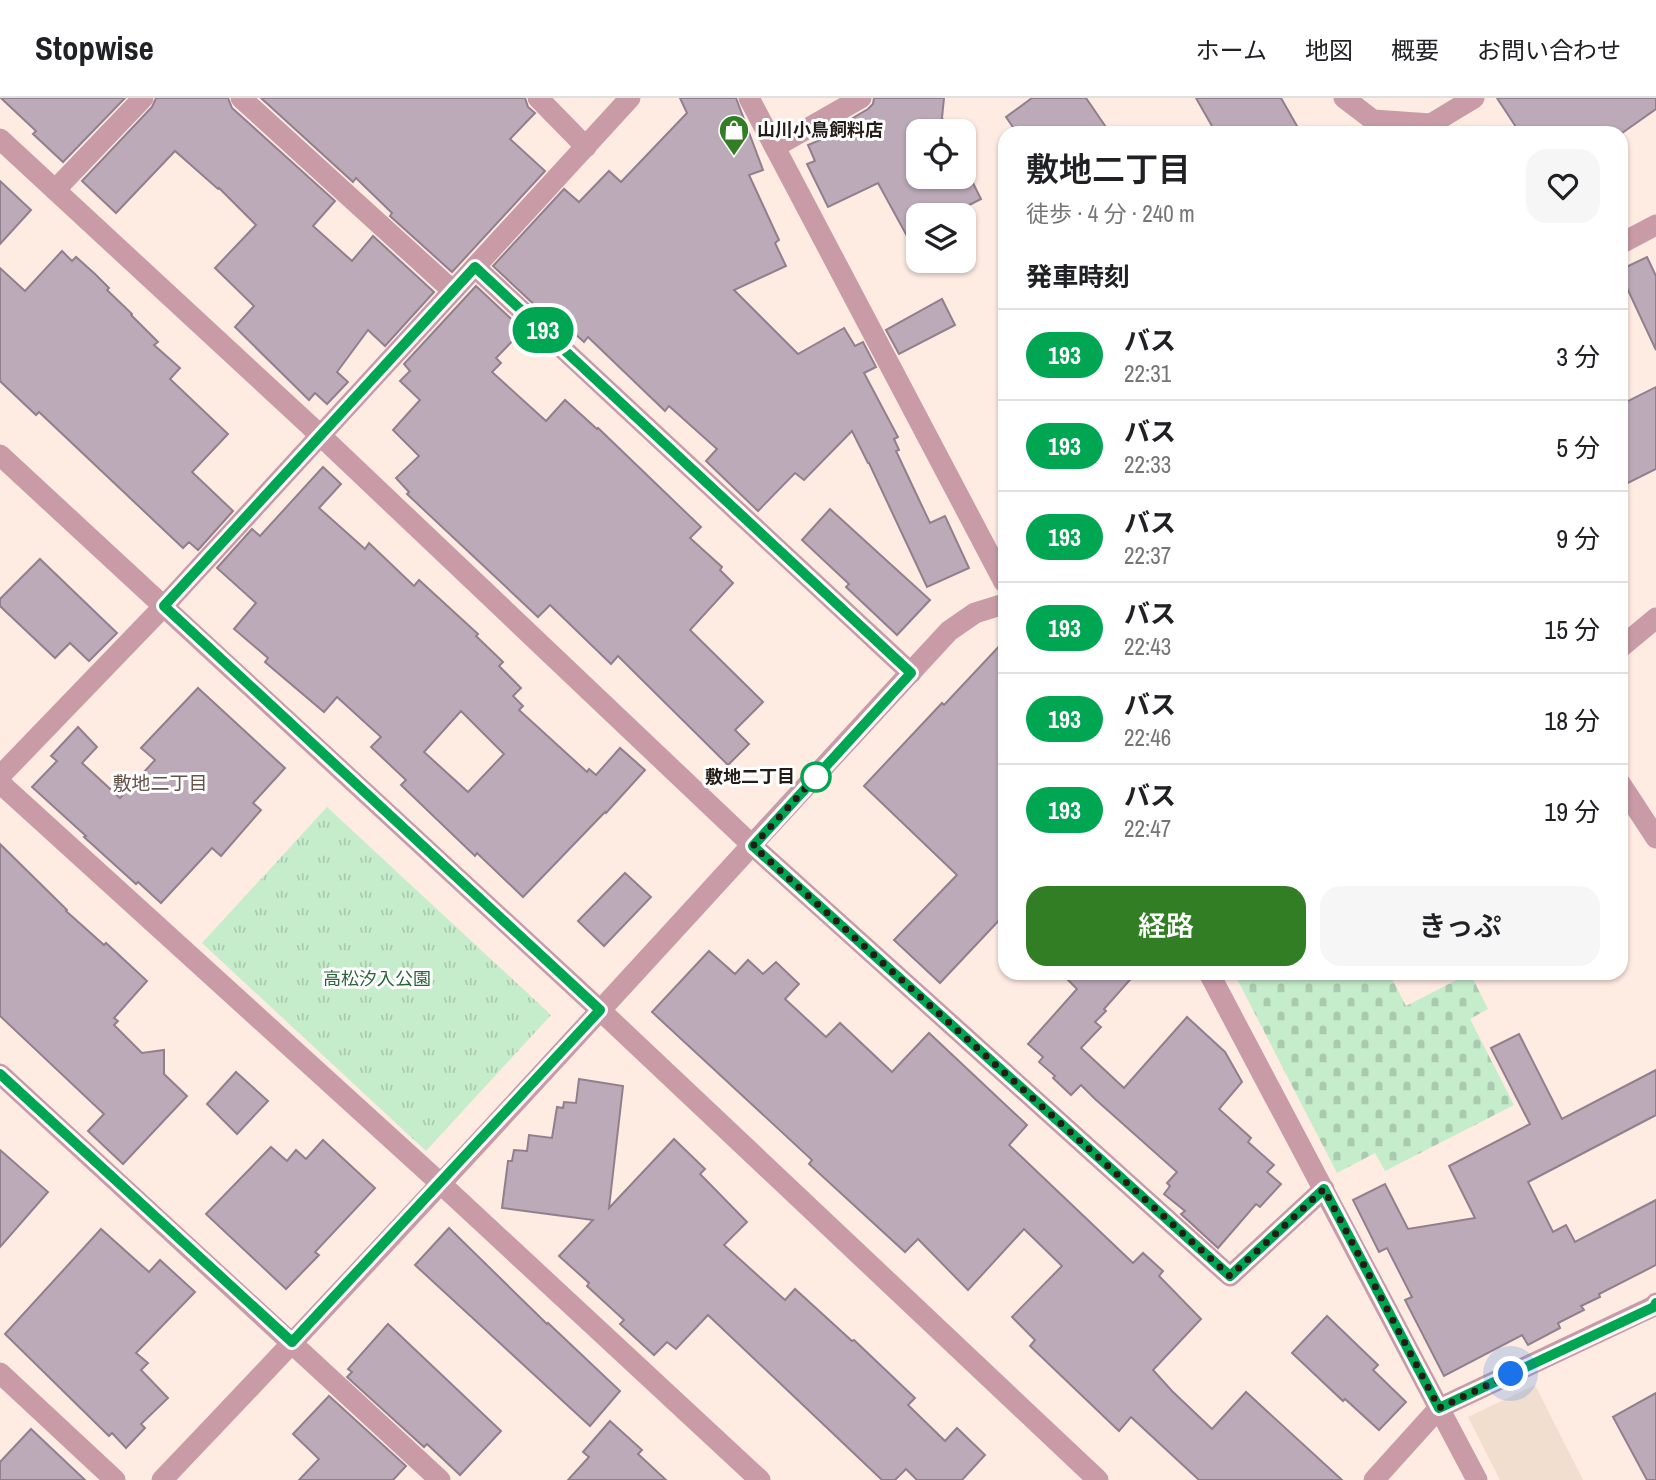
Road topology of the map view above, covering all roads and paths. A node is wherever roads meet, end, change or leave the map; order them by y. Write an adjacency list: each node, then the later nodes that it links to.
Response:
1 (143, 98): 14 (street)
2 (241, 98): 18 (street)
3 (538, 98): 12 (street)
4 (630, 98): 12 (street)
5 (749, 98): 13 (street)
6 (861, 98): 13 (street)
7 (1344, 98): 9 (street)
8 (1474, 98): 10 (street)
9 (1419, 126)
10 (1437, 126)
11 (0, 139): 14 (street)
12 (586, 147): 17 (street)
13 (775, 147): 21 (street)
14 (55, 190): 19 (street)
15 (1656, 225): 16 (street)
16 (1628, 240)
17 (475, 267): 18 (street); 26 (street)
18 (453, 291): 19 (street)
19 (320, 436): 22 (street); 31 (street)
20 (0, 455): 22 (street)
21 (998, 571)
22 (164, 606): 27 (street); 33 (street)
23 (998, 606): 26 (street)
24 (1656, 618): 25 (street)
25 (1628, 641)
26 (911, 673): 31 (street)
27 (0, 776)
28 (0, 783): 35 (street)
29 (1628, 795): 30 (street)
30 (1656, 838)
31 (753, 846): 33 (street); 36 (street)
32 (1213, 980): 36 (street)
33 (600, 1010): 35 (street); 45 (street)
34 (0, 1074): 38 (street)
35 (440, 1183): 38 (street); 44 (street)
36 (1324, 1189): 40 (street)
37 (1656, 1303): 40 (street)
38 (292, 1342): 42 (street); 43 (street)
39 (0, 1373): 41 (street)
40 (1439, 1408): 46 (street); 47 (street)
41 (115, 1480)
42 (162, 1480)
43 (440, 1480)
44 (760, 1480)
45 (1098, 1480)
46 (1374, 1480)
47 (1477, 1480)

